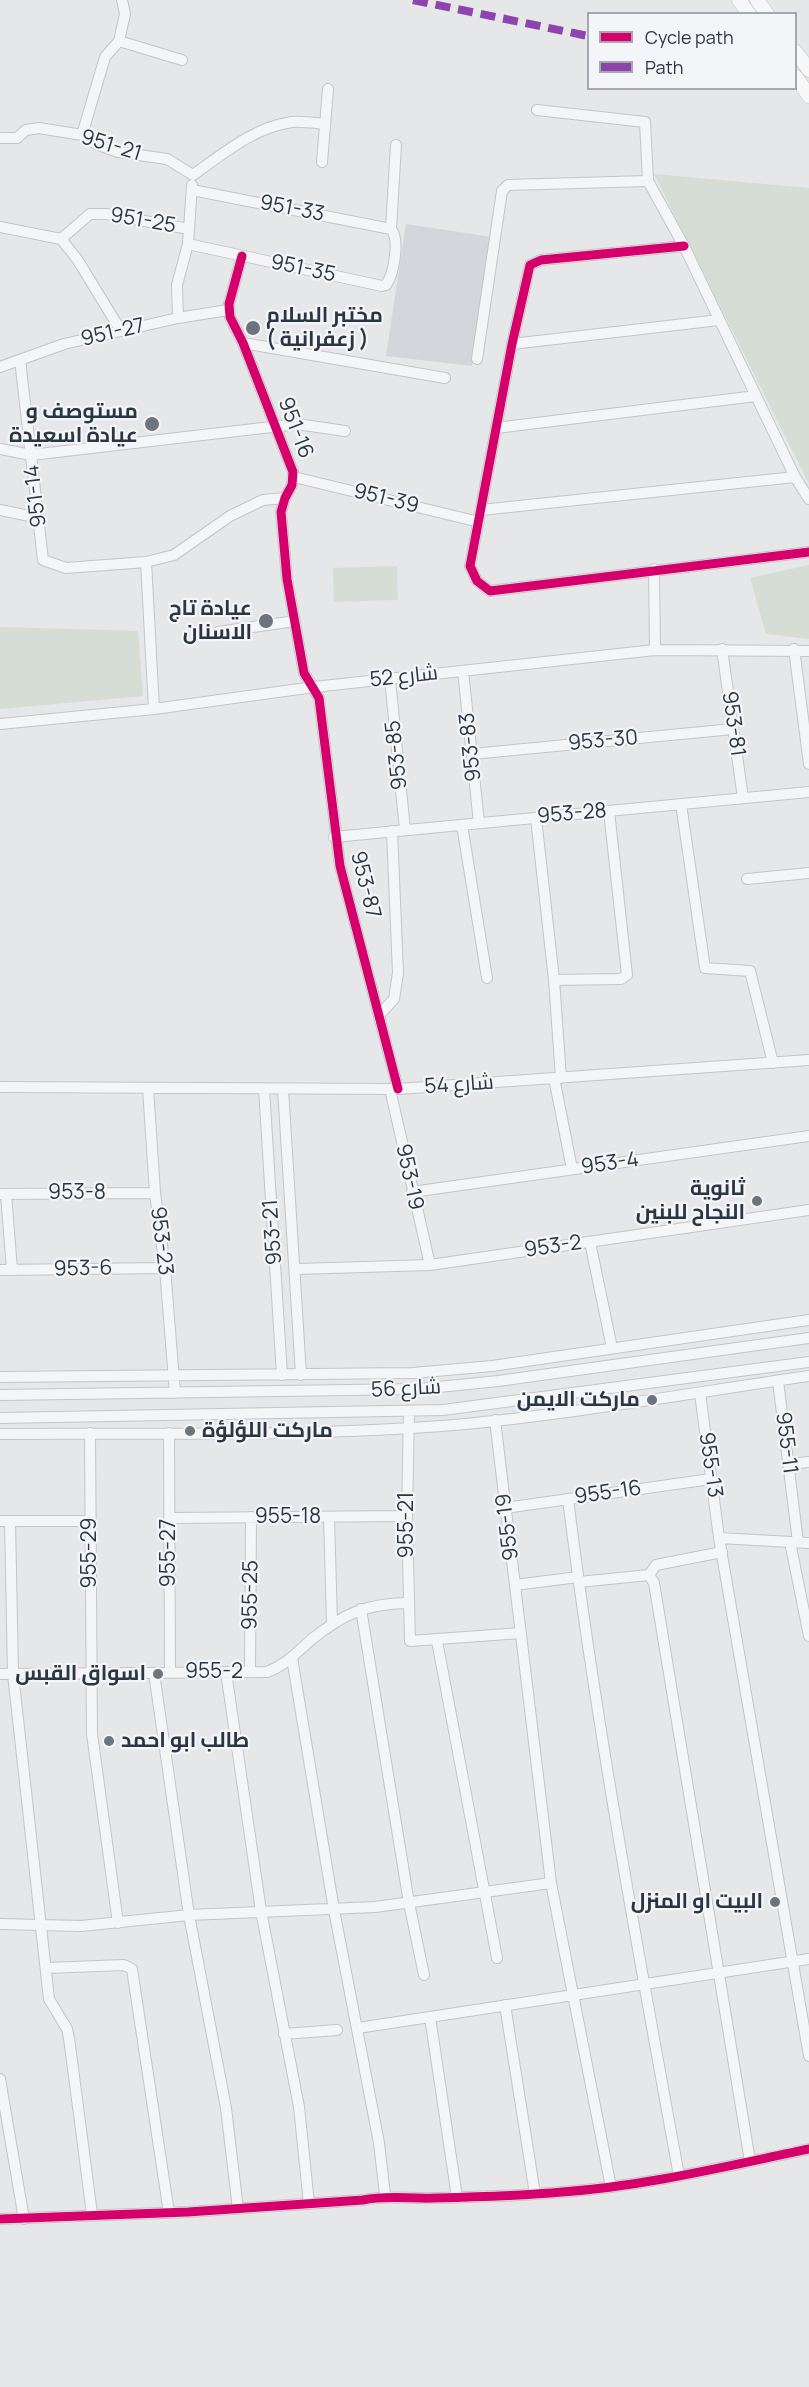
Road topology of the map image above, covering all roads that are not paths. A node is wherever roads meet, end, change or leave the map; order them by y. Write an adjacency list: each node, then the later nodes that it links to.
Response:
1 (122, 0): 2 (street)
2 (119, 41): 4 (street); 11 (street)
3 (797, 55): 5 (main road)
4 (182, 60)
5 (809, 70)
6 (797, 80): 8 (main road)
7 (328, 89): 10 (street)
8 (809, 96)
9 (537, 110): 16 (street)
10 (325, 124): 14 (street); 15 (street)
11 (82, 135): 12 (street, 951-21); 15 (street, 951-21)
12 (0, 138)
13 (396, 145): 19 (street)
14 (322, 162)
15 (193, 175): 17 (street)
16 (648, 181): 23 (street); 31 (street)
17 (192, 190): 19 (street, 951-33); 20 (street)
18 (0, 226): 21 (street)
19 (391, 229): 24 (street, 951-35)
20 (189, 230): 21 (street, 951-25); 22 (street)
21 (61, 239): 28 (street)
22 (188, 244): 24 (street, 951-35); 26 (street)
23 (684, 246): 27 (street); 30 (street)
24 (242, 256): 25 (street)
25 (228, 310): 26 (street, 951-27); 29 (street, 951-16)
26 (177, 318): 28 (street, 951-27)
27 (719, 320): 30 (street); 35 (street)
28 (121, 331): 32 (street, 951-27)
29 (243, 343): 34 (street); 36 (street, 951-16)
30 (512, 344): 37 (street)
31 (477, 359)
32 (20, 360): 33 (street, 951-27); 40 (street, 951-14)
33 (0, 367)
34 (445, 378)
35 (756, 396): 37 (street); 42 (street)
36 (276, 426): 38 (street); 40 (street); 41 (street, 951-16)
37 (496, 428): 46 (street)
38 (345, 431)
39 (0, 449): 40 (street)
40 (31, 455): 47 (street, 951-14)
41 (294, 477): 43 (street, 951-16); 48 (street, 951-39)
42 (795, 477): 44 (street); 46 (street)
43 (285, 498): 50 (street); 52 (street, 951-16)
44 (809, 499)
45 (0, 510): 47 (street)
46 (481, 510): 48 (street)
47 (39, 518): 50 (street, 951-14)
48 (479, 522): 51 (street)
49 (809, 552): 51 (street)
50 (146, 562): 61 (street)
51 (654, 569): 55 (street)
52 (295, 621): 53 (street); 60 (street, 951-16)
53 (218, 632)
54 (794, 649): 56 (street, شارع 52); 57 (street, شارع 52); 65 (street)
55 (655, 650): 56 (street, شارع 52); 58 (street, شارع 52)
56 (722, 650): 63 (street, 953-81)
57 (809, 651)
58 (463, 671): 59 (street, شارع 52); 64 (street, 953-83)
59 (390, 679): 60 (street, شارع 52); 73 (street, 953-85)
60 (314, 687): 61 (street, شارع 52); 75 (street, 953-87)
61 (154, 709): 62 (street, شارع 52)
62 (0, 724)
63 (733, 729): 64 (street, 953-30); 67 (street, 953-81)
64 (472, 754): 71 (street, 953-83)
65 (809, 764)
66 (809, 792): 67 (street, 953-28)
67 (743, 798): 68 (street, 953-28)
68 (681, 804): 69 (street, 953-28); 82 (street)
69 (609, 811): 70 (street, 953-28); 79 (street)
70 (536, 818): 71 (street, 953-28); 79 (street)
71 (479, 823): 72 (street, 953-28)
72 (462, 825): 73 (street, 953-28); 78 (street)
73 (405, 830): 74 (street, 953-28)
74 (392, 831): 75 (street, 953-28); 80 (street)
75 (334, 837): 80 (street, 953-87)
76 (809, 873): 77 (street)
77 (747, 879)
78 (488, 978)
79 (554, 980): 83 (street)
80 (380, 1014): 88 (street, 953-87)
81 (809, 1060): 82 (street, شارع 54)
82 (772, 1063): 83 (street, شارع 54)
83 (557, 1078): 88 (street, شارع 54); 90 (street)
84 (0, 1087): 85 (street, شارع 54)
85 (148, 1088): 86 (street, شارع 54); 92 (street, 953-23)
86 (264, 1089): 87 (street, شارع 54); 106 (street, 953-21)
87 (283, 1089): 88 (street, شارع 54); 98 (street, 953-21)
88 (394, 1089): 91 (street, 953-19)
89 (809, 1136): 90 (street, 953-4)
90 (572, 1169): 91 (street, 953-4)
91 (412, 1192): 96 (street, 953-19)
92 (155, 1193): 93 (street, 953-8); 97 (street, 953-23)
93 (3, 1194): 100 (street)
94 (809, 1210): 95 (street, 953-2)
95 (590, 1242): 96 (street, 953-2); 103 (street)
96 (429, 1265): 98 (street, 953-2)
97 (165, 1268): 100 (street, 953-6); 105 (street, 953-23)
98 (296, 1269): 107 (street, 953-21)
99 (0, 1270): 100 (street, 953-6)
100 (12, 1270)
101 (809, 1320): 103 (street)
102 (809, 1338): 111 (street, شارع 56)
103 (612, 1348): 107 (street)
104 (809, 1362): 115 (street, شارع 56)
105 (173, 1375): 106 (street); 109 (street); 113 (street, 953-23)
106 (282, 1375): 107 (street)
107 (301, 1375)
108 (809, 1376): 110 (street)
109 (0, 1377)
110 (778, 1381): 112 (street); 124 (street, 955-11)
111 (286, 1392): 113 (street, شارع 56); 116 (street)
112 (700, 1393): 118 (street); 125 (street, 955-13)
113 (175, 1394): 114 (street, شارع 56)
114 (0, 1395)
115 (409, 1412): 116 (street, شارع 56); 119 (street, 955-21)
116 (287, 1414): 117 (street, شارع 56)
117 (0, 1418)
118 (495, 1420): 119 (street); 127 (street, 955-19)
119 (409, 1427): 121 (street); 128 (street, 955-21)
120 (90, 1433): 121 (street); 122 (street); 133 (street, 955-29)
121 (169, 1433): 131 (street, 955-27)
122 (0, 1434)
123 (809, 1462): 124 (street)
124 (788, 1464): 135 (street, 955-11)
125 (711, 1479): 126 (street, 955-16); 134 (street, 955-13)
126 (568, 1499): 127 (street, 955-16); 138 (street)
127 (505, 1508): 139 (street, 955-19)
128 (406, 1516): 130 (street, 955-18); 140 (street, 955-21)
129 (251, 1517): 130 (street, 955-18); 131 (street, 955-18); 150 (street, 955-25)
130 (329, 1517): 142 (street)
131 (169, 1518): 148 (street, 955-27)
132 (5, 1521): 133 (street); 153 (street)
133 (90, 1521): 151 (street, 955-29)
134 (719, 1538): 135 (street); 136 (street, 955-13)
135 (799, 1542): 144 (street, 955-11)
136 (722, 1552): 137 (street); 165 (street, 955-13)
137 (649, 1575): 138 (street); 167 (street)
138 (579, 1580): 139 (street); 169 (street)
139 (515, 1585): 143 (street, 955-19)
140 (407, 1603): 141 (street, 955-2); 145 (street, 955-21)
141 (361, 1609): 142 (street, 955-2); 156 (street)
142 (332, 1624): 146 (street, 955-2)
143 (520, 1633): 145 (street); 154 (street, 955-19)
144 (809, 1636)
145 (437, 1641): 155 (street)
146 (292, 1658): 150 (street, 955-2); 157 (street)
147 (154, 1672): 148 (street, 955-2); 151 (street, 955-2); 159 (street)
148 (170, 1672): 149 (street, 955-2)
149 (226, 1672): 150 (street, 955-2); 158 (street)
150 (250, 1672)
151 (91, 1673): 153 (street, 955-2); 160 (street, 955-29)
152 (0, 1674): 153 (street, 955-2)
153 (13, 1674): 162 (street)
154 (551, 1883): 155 (street); 170 (street, 955-19)
155 (483, 1894): 156 (street); 163 (street)
156 (409, 1903): 157 (street); 168 (street)
157 (334, 1910): 158 (street); 173 (street)
158 (261, 1911): 159 (street); 175 (street)
159 (189, 1915): 160 (street); 186 (street)
160 (118, 1923): 162 (street)
161 (0, 1924): 162 (street)
162 (42, 1926): 166 (street)
163 (496, 1958)
164 (809, 1959): 165 (street)
165 (791, 1962): 167 (street); 176 (street, 955-13)
166 (46, 1968): 187 (street); 188 (street)
167 (717, 1973): 169 (street); 179 (street)
168 (424, 1975)
169 (644, 1984): 170 (street); 180 (street)
170 (573, 1994): 171 (street); 181 (street, 955-19)
171 (505, 2005): 172 (street); 182 (street)
172 (430, 2017): 173 (street); 184 (street)
173 (358, 2028): 183 (street)
174 (337, 2030): 175 (street)
175 (284, 2034): 185 (street)
176 (809, 2056)
177 (0, 2079): 190 (street)
178 (809, 2149): 179 (street)
179 (750, 2161): 180 (street)
180 (679, 2176): 181 (street)
181 (611, 2187): 182 (street)
182 (535, 2194): 184 (street)
183 (385, 2195): 184 (street); 185 (street)
184 (457, 2197)
185 (309, 2204): 186 (street)
186 (238, 2209): 187 (street)
187 (169, 2213): 188 (street)
188 (92, 2214): 190 (street)
189 (0, 2219): 190 (street)
190 (24, 2219)

